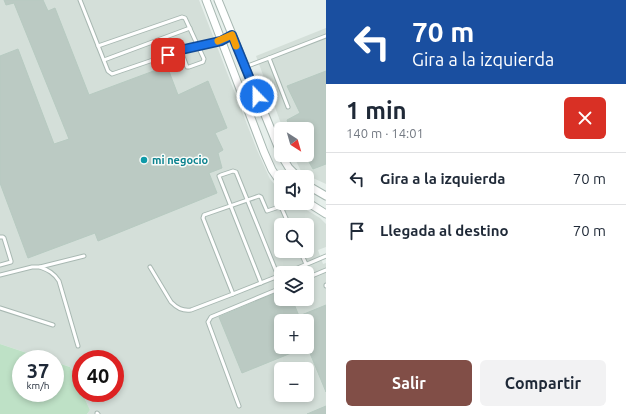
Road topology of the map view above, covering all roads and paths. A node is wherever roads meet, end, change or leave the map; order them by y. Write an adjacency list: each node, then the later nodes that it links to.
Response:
1 (80, 0): 8 (lane)
2 (218, 0): 5 (street)
3 (209, 1): 7 (street)
4 (190, 28): 8 (lane); 9 (lane); 12 (lane)
5 (232, 35): 7 (lane); 13 (street)
6 (326, 36): 11 (lane)
7 (221, 41): 9 (lane); 16 (street)
8 (98, 46): 12 (lane)
9 (198, 46): 10 (lane); 10 (lane)
10 (180, 51): 12 (lane)
11 (269, 58): 13 (lane); 14 (lane)
12 (104, 60)
13 (245, 67): 15 (street)
14 (288, 107)
15 (274, 138)
16 (274, 173)
17 (314, 189): 18 (street)
18 (326, 196)
19 (247, 200): 20 (lane); 20 (lane); 23 (lane); 30 (lane)
20 (230, 205): 38 (lane); 40 (lane)
21 (314, 206): 22 (street)
22 (326, 214)
23 (286, 218)
24 (0, 238): 29 (lane)
25 (84, 256): 32 (lane)
26 (326, 256): 28 (lane)
27 (303, 258): 28 (lane)
28 (306, 264): 31 (lane)
29 (0, 265)
30 (276, 266)
31 (302, 266)
32 (40, 267): 35 (lane); 43 (lane)
33 (150, 267): 40 (lane)
34 (326, 270): 36 (lane)
35 (0, 275)
36 (314, 275)
37 (274, 278): 38 (lane)
38 (261, 283): 40 (lane)
39 (274, 291): 44 (lane)
40 (233, 294)
41 (0, 308): 42 (lane)
42 (53, 325)
43 (78, 346)
44 (239, 406)

